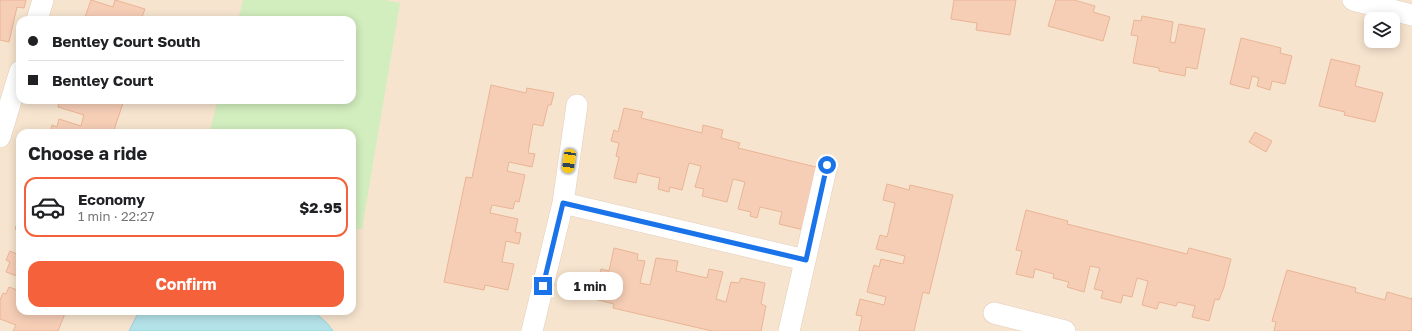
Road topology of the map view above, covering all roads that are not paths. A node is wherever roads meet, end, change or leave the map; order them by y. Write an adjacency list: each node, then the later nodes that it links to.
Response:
1 (43, 0): 4 (street)
2 (1353, 0): 3 (street)
3 (1412, 15)
4 (38, 16)
5 (12, 76): 7 (street)
6 (577, 105): 9 (street)
7 (0, 137)
8 (827, 165): 10 (street)
9 (563, 203): 10 (street); 12 (street)
10 (806, 260): 13 (street)
11 (994, 312): 14 (street)
12 (532, 331)
13 (789, 331)
14 (1065, 331)

